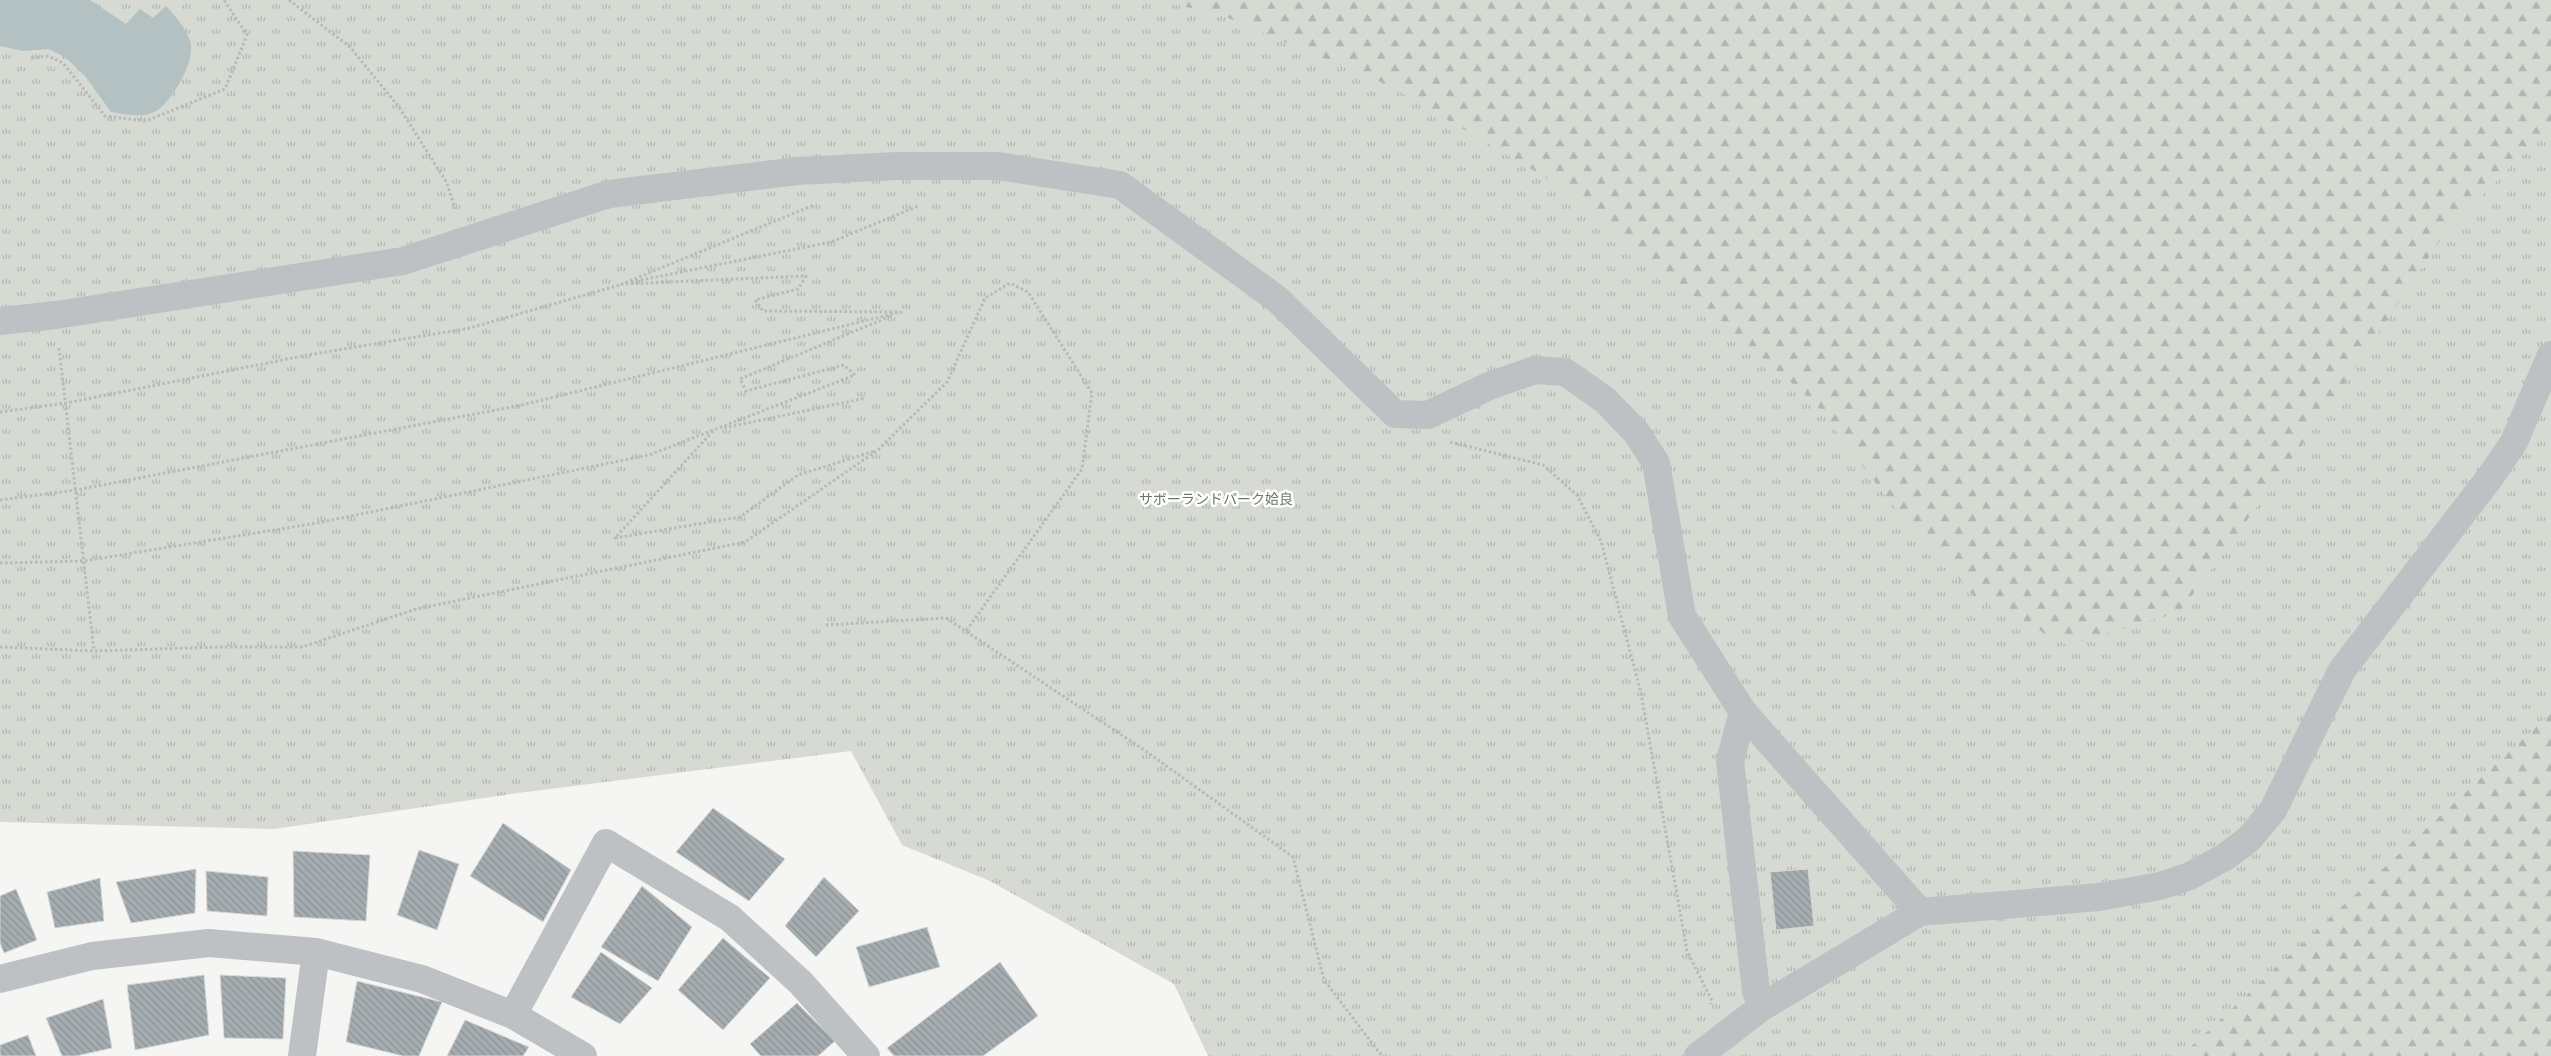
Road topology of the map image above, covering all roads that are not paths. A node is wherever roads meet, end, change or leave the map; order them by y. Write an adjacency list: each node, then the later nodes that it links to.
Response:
1 (0, 321): 3 (street)
2 (2551, 355): 4 (street)
3 (1743, 712): 4 (street); 7 (street)
4 (1920, 912): 7 (street)
5 (316, 952): 6 (street); 8 (street); 9 (street)
6 (0, 979)
7 (1762, 1007): 12 (street)
8 (513, 1015): 10 (street); 11 (street)
9 (302, 1056)
10 (583, 1056)
11 (866, 1056)
12 (1698, 1056)

